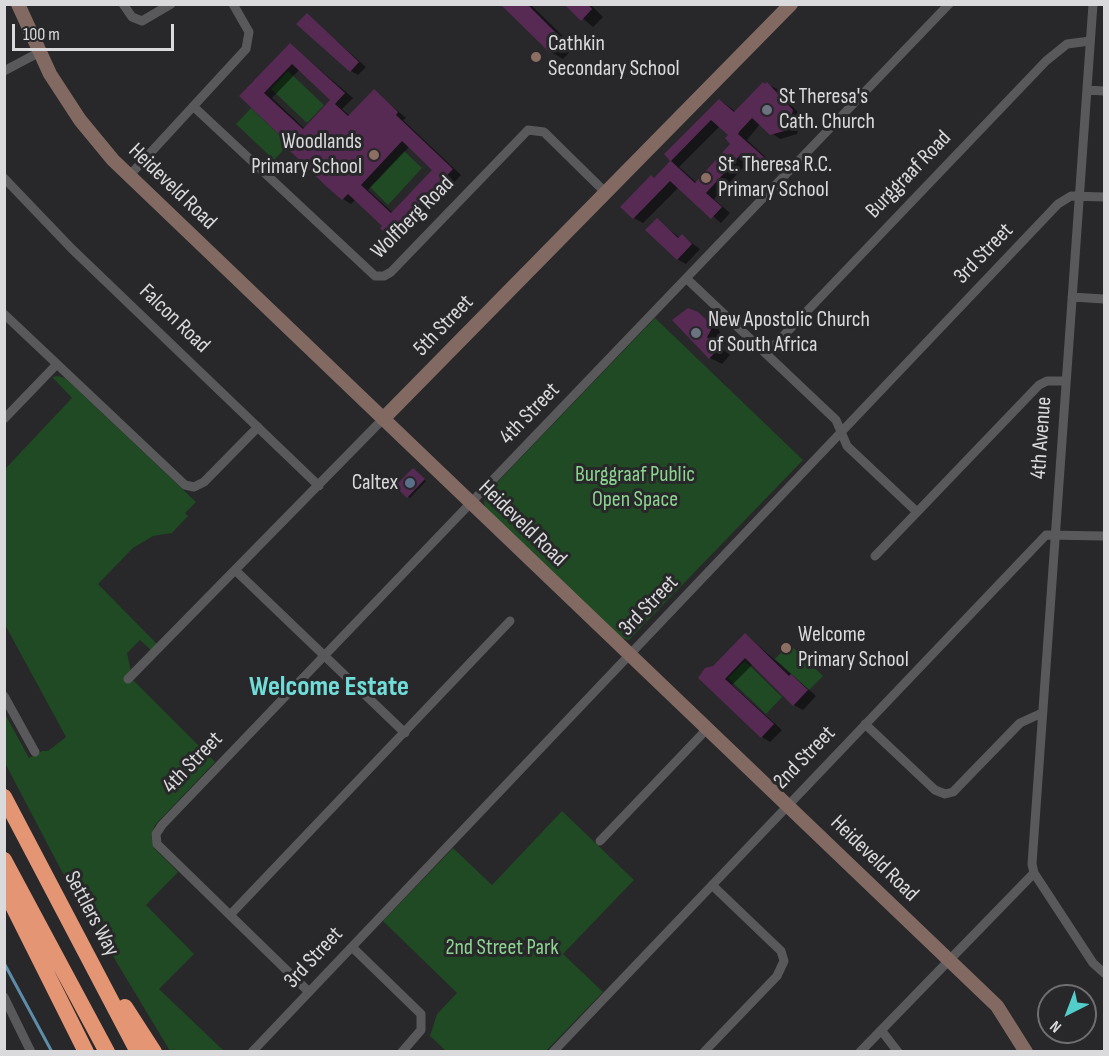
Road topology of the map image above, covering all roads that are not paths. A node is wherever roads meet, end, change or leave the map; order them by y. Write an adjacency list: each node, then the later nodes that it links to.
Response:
1 (18, 4): 9 (street, Heideveld Road)
2 (123, 4): 3 (street)
3 (171, 4)
4 (233, 4): 13 (street)
5 (791, 4): 16 (street, 5th Street)
6 (949, 4): 19 (street, 4th Street)
7 (1093, 4): 8 (street, 4th Avenue)
8 (1090, 41): 11 (street, 4th Avenue); 23 (street, Burggraaf Road)
9 (38, 54): 10 (street); 14 (street, Heideveld Road)
10 (4, 71)
11 (1086, 90): 12 (street); 17 (street, 4th Avenue)
12 (1104, 91)
13 (194, 107): 14 (street); 16 (street, Wolfberg Road)
14 (129, 176): 27 (street, Heideveld Road)
15 (4, 178): 28 (street, Falcon Road)
16 (605, 192): 27 (street, 5th Street)
17 (1079, 195): 18 (street); 20 (street, 4th Avenue); 29 (street, 3rd Street)
18 (1104, 197)
19 (687, 279): 23 (street); 31 (street, 4th Street)
20 (1072, 297): 21 (street); 25 (street, 4th Avenue)
21 (1104, 299)
22 (4, 314): 24 (street)
23 (766, 354): 29 (street)
24 (57, 364): 26 (street); 28 (street)
25 (1066, 381): 32 (street); 33 (street, 4th Avenue)
26 (4, 419)
27 (383, 420): 30 (street, 5th Street); 31 (street, Heideveld Road)
28 (258, 427): 30 (street, Falcon Road)
29 (841, 433): 32 (street); 39 (street, 3rd Street)
30 (319, 486): 36 (street, 5th Street)
31 (470, 503): 38 (street, 4th Street); 39 (street, Heideveld Road)
32 (917, 512): 35 (street)
33 (1055, 534): 34 (street); 42 (street, 4th Avenue); 43 (street, 2nd Street)
34 (1104, 536)
35 (875, 556)
36 (235, 570): 38 (street); 40 (street, 5th Street)
37 (510, 621): 45 (street)
38 (324, 655): 45 (street); 54 (street, 4th Street)
39 (630, 655): 44 (street, Heideveld Road); 56 (street, 3rd Street)
40 (128, 679)
41 (4, 696): 46 (street)
42 (1042, 713): 43 (street); 51 (street, 4th Avenue)
43 (866, 724): 48 (street, 2nd Street)
44 (707, 729): 48 (street, Heideveld Road); 49 (street)
45 (405, 733): 54 (street)
46 (35, 752)
47 (4, 797): 55 (highway, Settlers Way)
48 (787, 806): 52 (street, 2nd Street); 57 (street, Heideveld Road)
49 (600, 841)
50 (4, 860): 65 (highway)
51 (1034, 873): 57 (street); 58 (street)
52 (712, 885): 70 (street, 2nd Street); 71 (street)
53 (4, 888): 64 (highway)
54 (230, 915): 59 (street)
55 (68, 918): 66 (highway, Settlers Way); 67 (highway)
56 (352, 947): 59 (street, 3rd Street); 69 (street)
57 (948, 959): 62 (street); 74 (street, Heideveld Road)
58 (1104, 973)
59 (309, 992): 68 (street, 3rd Street)
60 (4, 997): 61 (street)
61 (8, 1013): 63 (street)
62 (881, 1029): 72 (street); 73 (street)
63 (31, 1052)
64 (86, 1052)
65 (106, 1052)
66 (138, 1052)
67 (154, 1052)
68 (252, 1052)
69 (402, 1052)
70 (553, 1052)
71 (704, 1052)
72 (860, 1052)
73 (898, 1052)
74 (1026, 1052)

